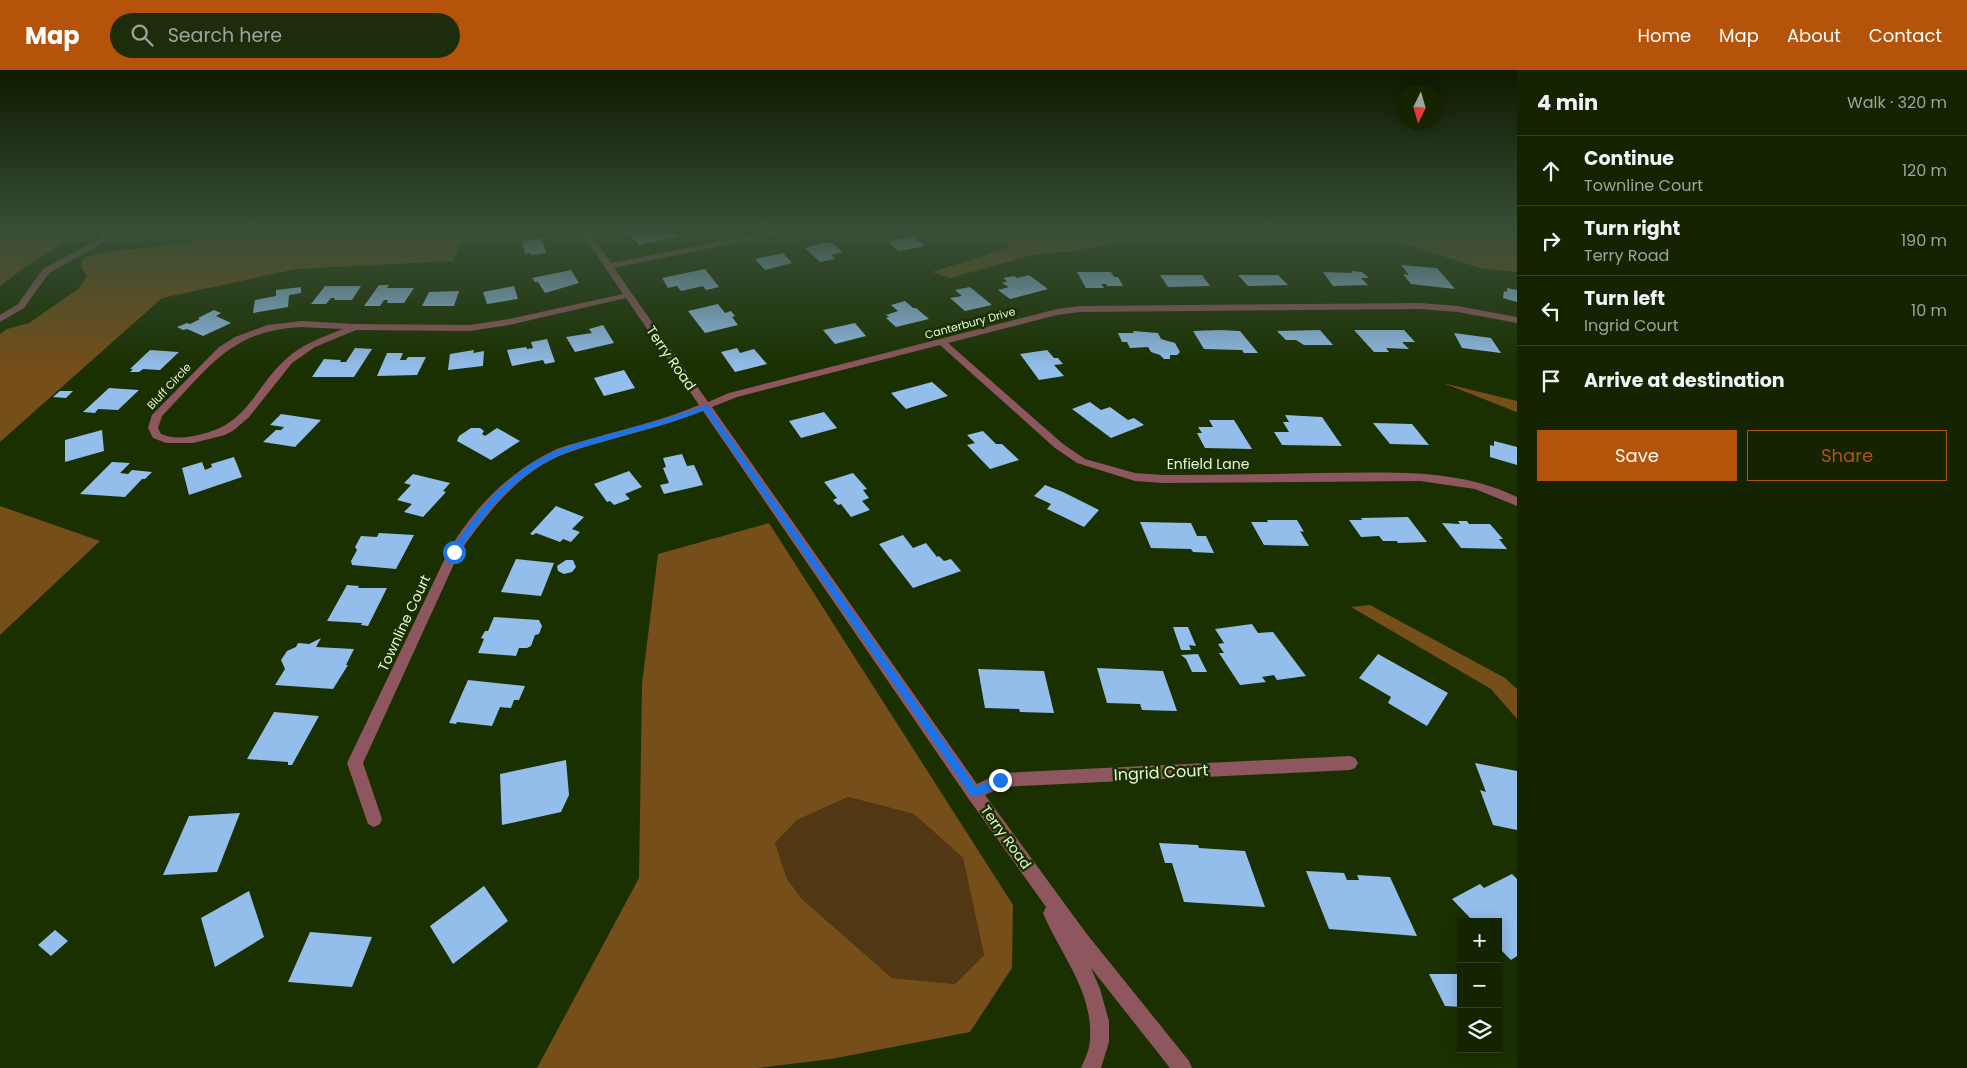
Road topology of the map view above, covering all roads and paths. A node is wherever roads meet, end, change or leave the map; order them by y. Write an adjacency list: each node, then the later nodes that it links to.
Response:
1 (42, 277): 4 (street)
2 (617, 277): 3 (street, Terry Road)
3 (628, 295): 6 (street, Bluff Circle); 8 (street, Terry Road)
4 (0, 319)
5 (1517, 320): 7 (street, Canterbury Drive)
6 (355, 327): 6 (street, Bluff Circle)
7 (942, 342): 8 (street, Canterbury Drive); 9 (street, Enfield Lane)
8 (705, 407): 11 (street, Terry Road); 12 (street, Townline Court)
9 (1517, 502)
10 (1350, 763): 11 (street, Ingrid Court)
11 (974, 793): 13 (street, Terry Road)
12 (374, 819)
13 (1026, 865): 14 (street); 15 (street, Terry Road)
14 (1091, 1068)
15 (1182, 1068)

